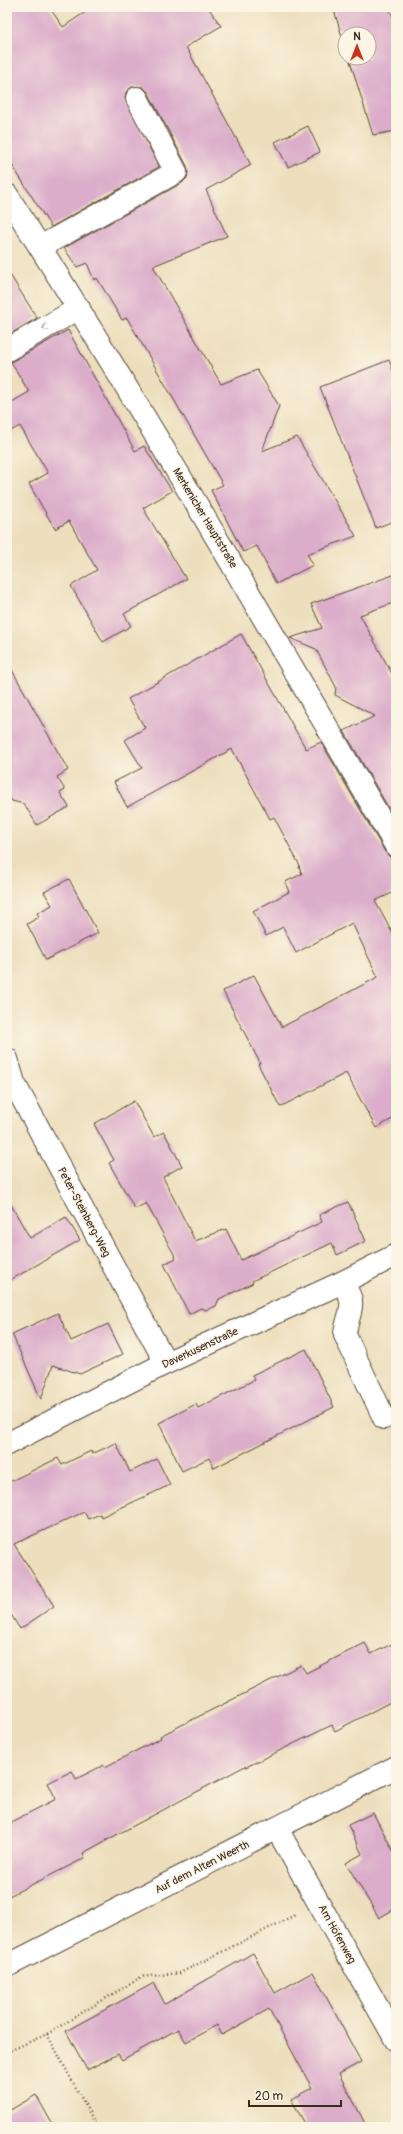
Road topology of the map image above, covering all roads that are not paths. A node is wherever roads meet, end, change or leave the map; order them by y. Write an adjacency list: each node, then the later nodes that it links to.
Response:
1 (137, 98): 3 (street)
2 (7, 195): 3 (street, Merkenicher Hauptstraße)
3 (40, 247): 4 (street, Merkenicher Hauptstraße)
4 (79, 308): 5 (street, one-way to 5); 6 (street, Merkenicher Hauptstraße)
5 (7, 350)
6 (396, 846)
7 (7, 1059): 10 (street, Peter-Steinberg-Weg)
8 (396, 1255): 9 (street, Daverkusenstraße)
9 (343, 1282): 10 (street, Daverkusenstraße); 11 (street)
10 (166, 1363): 12 (street, Daverkusenstraße)
11 (384, 1418)
12 (7, 1444)
13 (396, 1767): 14 (street, Auf dem Alten Weerth)
14 (277, 1829): 15 (street, Auf dem Alten Weerth); 16 (street, Am Höfenweg)
15 (7, 1966)
16 (396, 2040)

